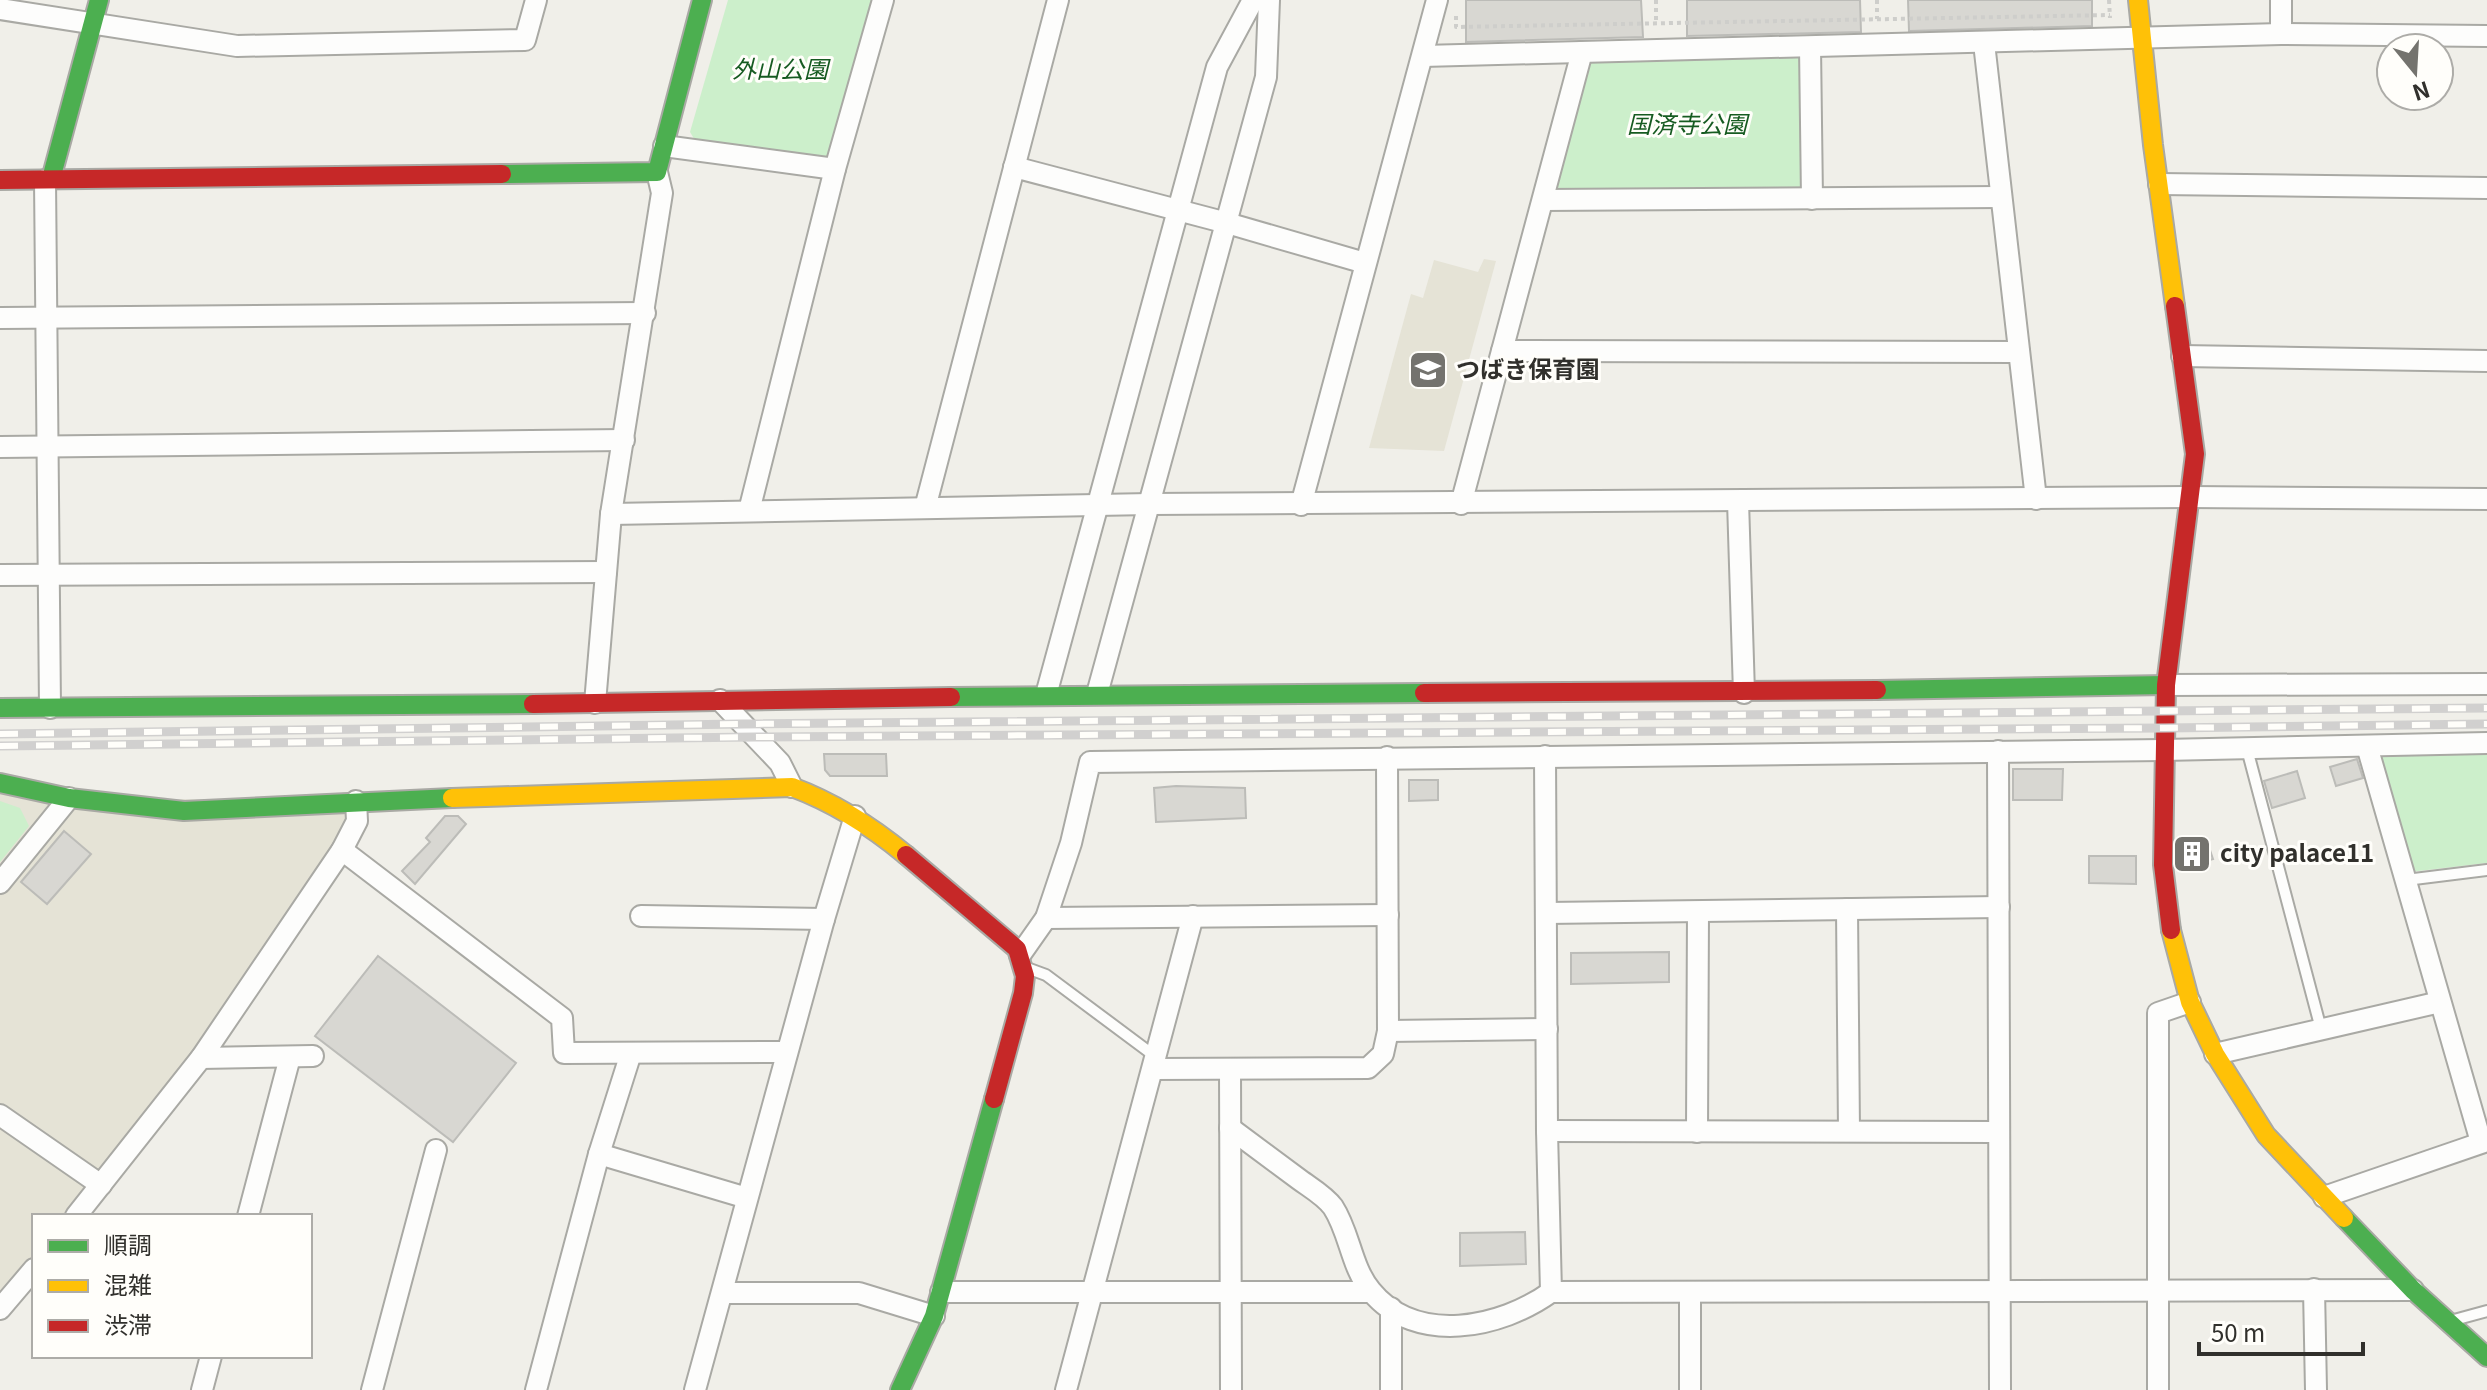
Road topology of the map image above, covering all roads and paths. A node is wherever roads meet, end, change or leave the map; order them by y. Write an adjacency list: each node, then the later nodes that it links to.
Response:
1 (99, 0): 17 (street)
2 (536, 0): 17 (street)
3 (702, 0): 26 (street)
4 (883, 0): 28 (street)
5 (1058, 0): 27 (street)
6 (1253, 0): 37 (street)
7 (1269, 0): 38 (street)
8 (1437, 0): 25 (street)
9 (1656, 0): 18 (path)
10 (1877, 0): 16 (path)
11 (2109, 0): 16 (path)
12 (2138, 0): 21 (street)
13 (2281, 0): 19 (street)
14 (0, 9): 17 (street)
15 (1456, 14): 18 (path)
16 (1877, 19): 18 (path)
17 (92, 24): 30 (street)
18 (1656, 24)
19 (2281, 34): 20 (street); 21 (street)
20 (2487, 36)
21 (2143, 39): 22 (street); 32 (street)
22 (1984, 43): 23 (street); 34 (street)
23 (1810, 47): 24 (street); 35 (street)
24 (1582, 52): 25 (street); 36 (street)
25 (1423, 56): 39 (street)
26 (664, 146): 28 (street); 29 (street)
27 (1014, 167): 37 (street); 58 (street)
28 (835, 169): 59 (street)
29 (657, 172): 30 (street); 40 (street)
30 (48, 179): 31 (street); 41 (street)
31 (0, 180)
32 (2159, 184): 33 (street); 45 (street)
33 (2487, 188)
34 (2000, 197): 35 (street); 44 (street)
35 (1812, 199): 36 (street)
36 (1543, 200): 43 (street)
37 (1178, 211): 38 (street); 57 (street)
38 (1227, 223): 39 (street); 54 (street)
39 (1365, 263): 56 (street)
40 (645, 313): 41 (street); 47 (street)
41 (45, 317): 42 (street); 48 (street)
42 (0, 318)
43 (1502, 351): 44 (street); 55 (street)
44 (2019, 352): 51 (street)
45 (2182, 356): 46 (street); 50 (street)
46 (2487, 361)
47 (624, 440): 48 (street); 60 (street)
48 (46, 446): 49 (street); 62 (street)
49 (0, 447)
50 (2189, 497): 51 (street); 52 (street); 65 (street)
51 (2036, 499): 53 (street)
52 (2487, 499)
53 (1738, 501): 55 (street); 66 (street)
54 (1150, 504): 56 (street); 57 (street); 67 (street)
55 (1461, 504): 56 (street)
56 (1301, 505)
57 (1097, 506): 58 (street); 68 (street)
58 (925, 508): 59 (street)
59 (749, 511): 60 (street)
60 (611, 514): 61 (street)
61 (606, 572): 62 (street); 70 (street)
62 (48, 574): 63 (street); 72 (street)
63 (0, 575)
64 (2487, 684): 65 (street)
65 (2166, 685): 66 (street); 76 (street)
66 (1744, 693): 67 (street)
67 (1097, 694): 68 (street)
68 (1046, 695): 69 (street)
69 (720, 700): 70 (street); 81 (street)
70 (595, 703): 72 (street)
71 (0, 708): 72 (street)
72 (50, 708)
73 (2487, 743): 74 (street)
74 (2367, 746): 75 (street); 87 (street)
75 (2247, 749): 76 (street); 102 (lane)
76 (2164, 750): 77 (street); 99 (street)
77 (1998, 751): 78 (street); 89 (street)
78 (1545, 756): 79 (street); 92 (street)
79 (1387, 757): 93 (street); 96 (street)
80 (0, 783): 82 (street)
81 (792, 787): 83 (street); 84 (street)
82 (69, 798): 83 (street); 88 (street)
83 (356, 801): 85 (street)
84 (855, 816): 97 (street); 98 (street)
85 (342, 850): 105 (street); 109 (street)
86 (2487, 870): 87 (lane)
87 (2406, 880): 100 (street)
88 (0, 883)
89 (1999, 907): 90 (street); 117 (street)
90 (1847, 909): 91 (street); 115 (street)
91 (1698, 912): 92 (street); 116 (street)
92 (1547, 913): 101 (street)
93 (1388, 915): 95 (street); 103 (street)
94 (641, 916): 97 (street)
95 (1193, 916): 96 (street); 110 (street)
96 (1046, 918): 98 (street)
97 (824, 919): 104 (street)
98 (1022, 961): 110 (lane); 130 (street)
99 (2190, 1002): 106 (street); 129 (street)
100 (2440, 1002): 102 (street); 118 (street)
101 (1547, 1029): 103 (street); 114 (street)
102 (2321, 1029): 106 (street)
103 (1388, 1031): 111 (street)
104 (787, 1052): 105 (street); 123 (street)
105 (631, 1053): 120 (street)
106 (2215, 1054): 122 (street)
107 (313, 1056): 108 (street)
108 (290, 1057): 109 (street); 125 (street)
109 (201, 1058): 121 (street)
110 (1155, 1063): 111 (street); 137 (street)
111 (1230, 1069): 113 (street)
112 (0, 1115): 121 (street)
113 (1230, 1128): 131 (street); 132 (street)
114 (1547, 1131): 116 (street); 133 (street)
115 (1849, 1131): 116 (street); 117 (street)
116 (1697, 1132)
117 (1999, 1132): 135 (street)
118 (2484, 1141): 122 (street)
119 (436, 1150): 146 (street)
120 (599, 1154): 123 (street); 147 (street)
121 (101, 1185): 124 (street)
122 (2324, 1197): 128 (street)
123 (747, 1198): 136 (street)
124 (78, 1214)
125 (249, 1214)
126 (32, 1271): 139 (street)
127 (2314, 1289): 128 (street); 129 (street); 156 (street)
128 (2413, 1290): 142 (street)
129 (2156, 1291): 135 (street); 155 (street)
130 (941, 1292): 137 (street); 141 (street)
131 (1231, 1292): 132 (street); 137 (street); 151 (street)
132 (1371, 1292): 138 (street)
133 (1551, 1292): 134 (street); 138 (street)
134 (1690, 1292): 135 (street); 153 (street)
135 (2000, 1292): 154 (street)
136 (723, 1293): 141 (street); 148 (street)
137 (1090, 1293): 150 (street)
138 (1391, 1308): 152 (street)
139 (0, 1309)
140 (2487, 1311): 142 (lane)
141 (934, 1316): 149 (street)
142 (2450, 1322): 143 (street)
143 (2487, 1357)
144 (210, 1358): 145 (street)
145 (202, 1390)
146 (372, 1390)
147 (536, 1390)
148 (695, 1390)
149 (900, 1390)
150 (1066, 1390)
151 (1231, 1390)
152 (1391, 1390)
153 (1690, 1390)
154 (2000, 1390)
155 (2158, 1390)
156 (2316, 1390)

